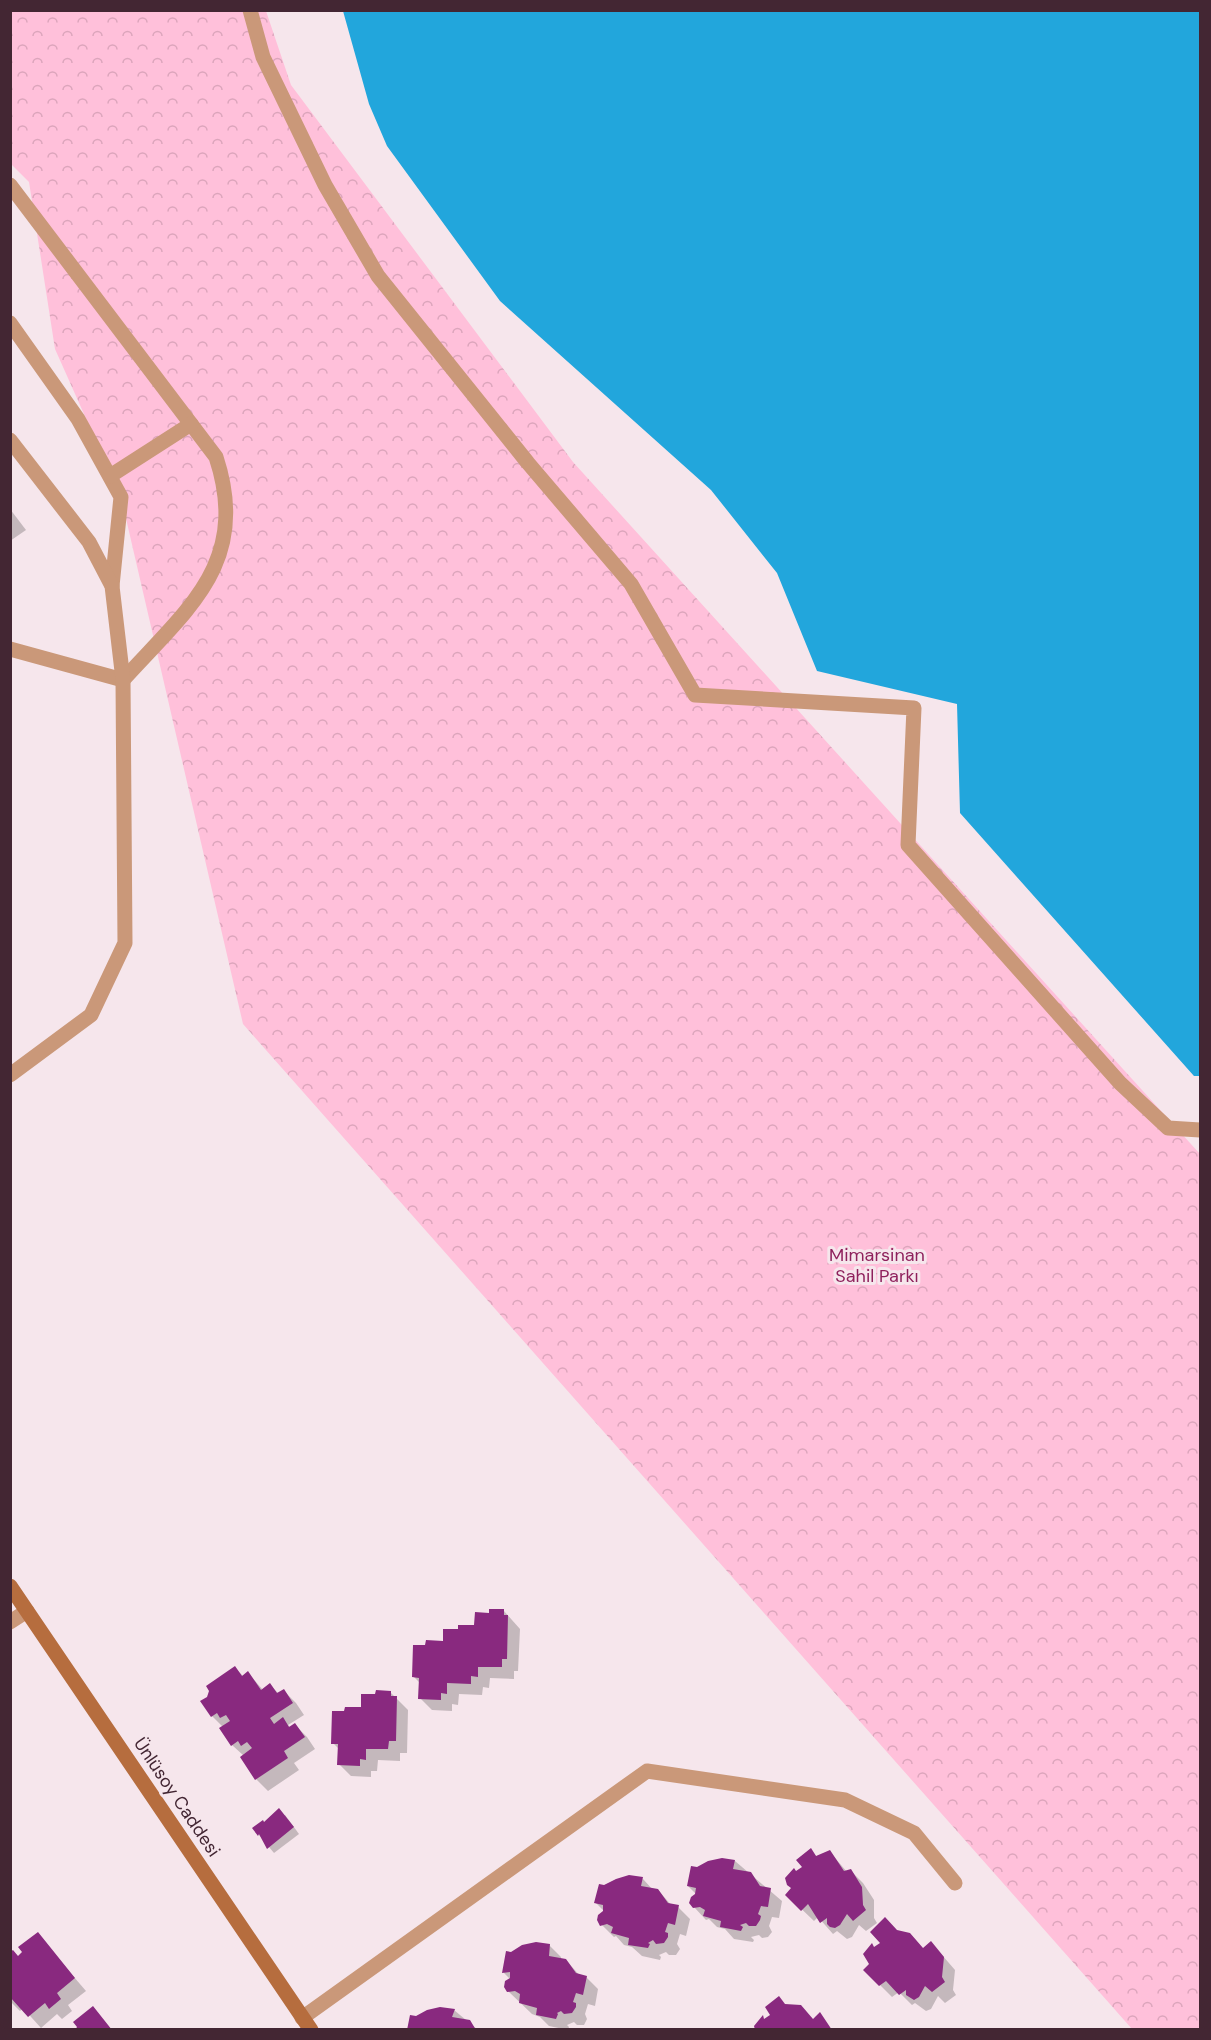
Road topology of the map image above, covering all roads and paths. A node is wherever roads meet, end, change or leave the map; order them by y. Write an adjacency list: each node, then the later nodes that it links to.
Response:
1 (250, 10): 11 (street)
2 (10, 185): 4 (street)
3 (10, 323): 6 (street)
4 (191, 424): 6 (street); 9 (street)
5 (10, 440): 7 (street)
6 (110, 476): 7 (street)
7 (112, 586): 9 (street)
8 (10, 649): 9 (street)
9 (123, 680): 10 (street)
10 (10, 1075)
11 (1200, 1130)
12 (10, 1586): 13 (street, Ünlüsoy Caddesi)
13 (27, 1611): 14 (street); 16 (street, Ünlüsoy Caddesi)
14 (10, 1622)
15 (955, 1883): 16 (street)
16 (306, 2024)

